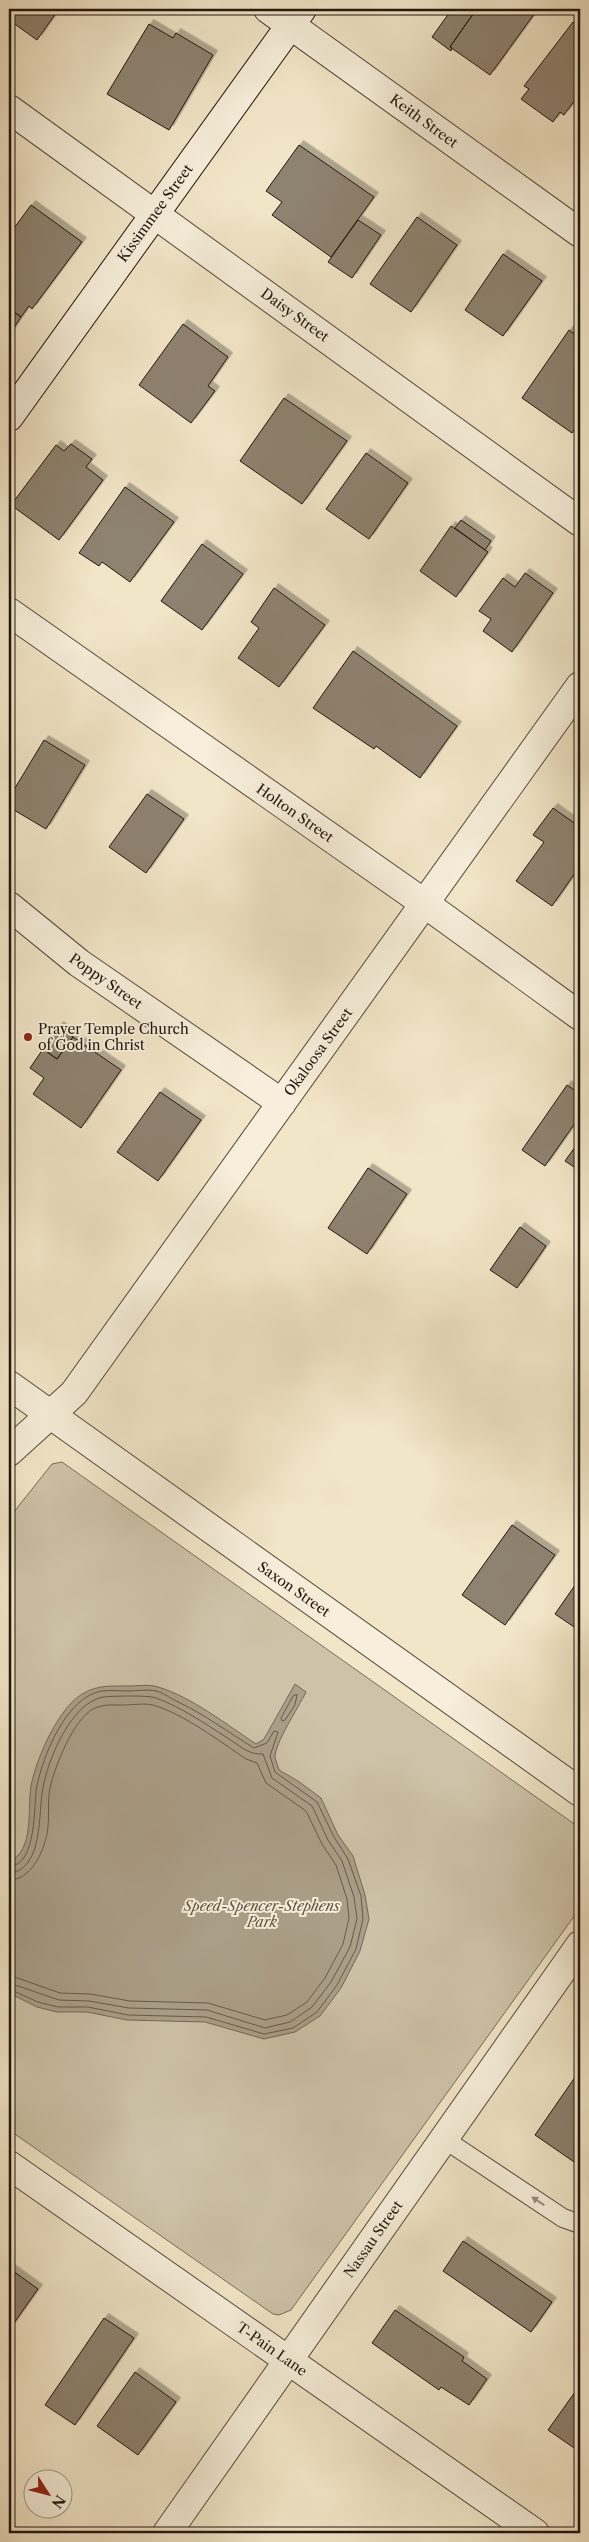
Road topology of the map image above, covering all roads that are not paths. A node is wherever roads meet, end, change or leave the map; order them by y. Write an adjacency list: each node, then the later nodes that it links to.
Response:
1 (268, 9): 2 (street, Keith Street)
2 (296, 17): 4 (street, Kissimmee Street); 5 (street, Keith Street)
3 (9, 109): 4 (street, Daisy Street)
4 (155, 213): 6 (street, Kissimmee Street); 7 (street, Daisy Street)
5 (580, 233)
6 (9, 417)
7 (580, 522)
8 (9, 612): 10 (street, Holton Street)
9 (580, 686): 10 (street, Okaloosa Street)
10 (424, 903): 12 (street, Holton Street); 13 (street, Okaloosa Street)
11 (9, 906): 13 (street, Poppy Street)
12 (580, 1016)
13 (282, 1103): 15 (street, Okaloosa Street)
14 (9, 1385): 15 (street, Saxon Street)
15 (50, 1414): 16 (street, Okaloosa Street); 17 (street, Saxon Street)
16 (9, 1452)
17 (580, 1792)
18 (580, 1945): 19 (street, Nassau Street)
19 (444, 2139): 21 (lane, one-way to 19); 22 (street, Nassau Street)
20 (9, 2165): 22 (street, T-Pain Lane)
21 (580, 2224)
22 (288, 2360): 23 (street, Nassau Street); 24 (street, T-Pain Lane)
23 (167, 2533)
24 (535, 2533)

